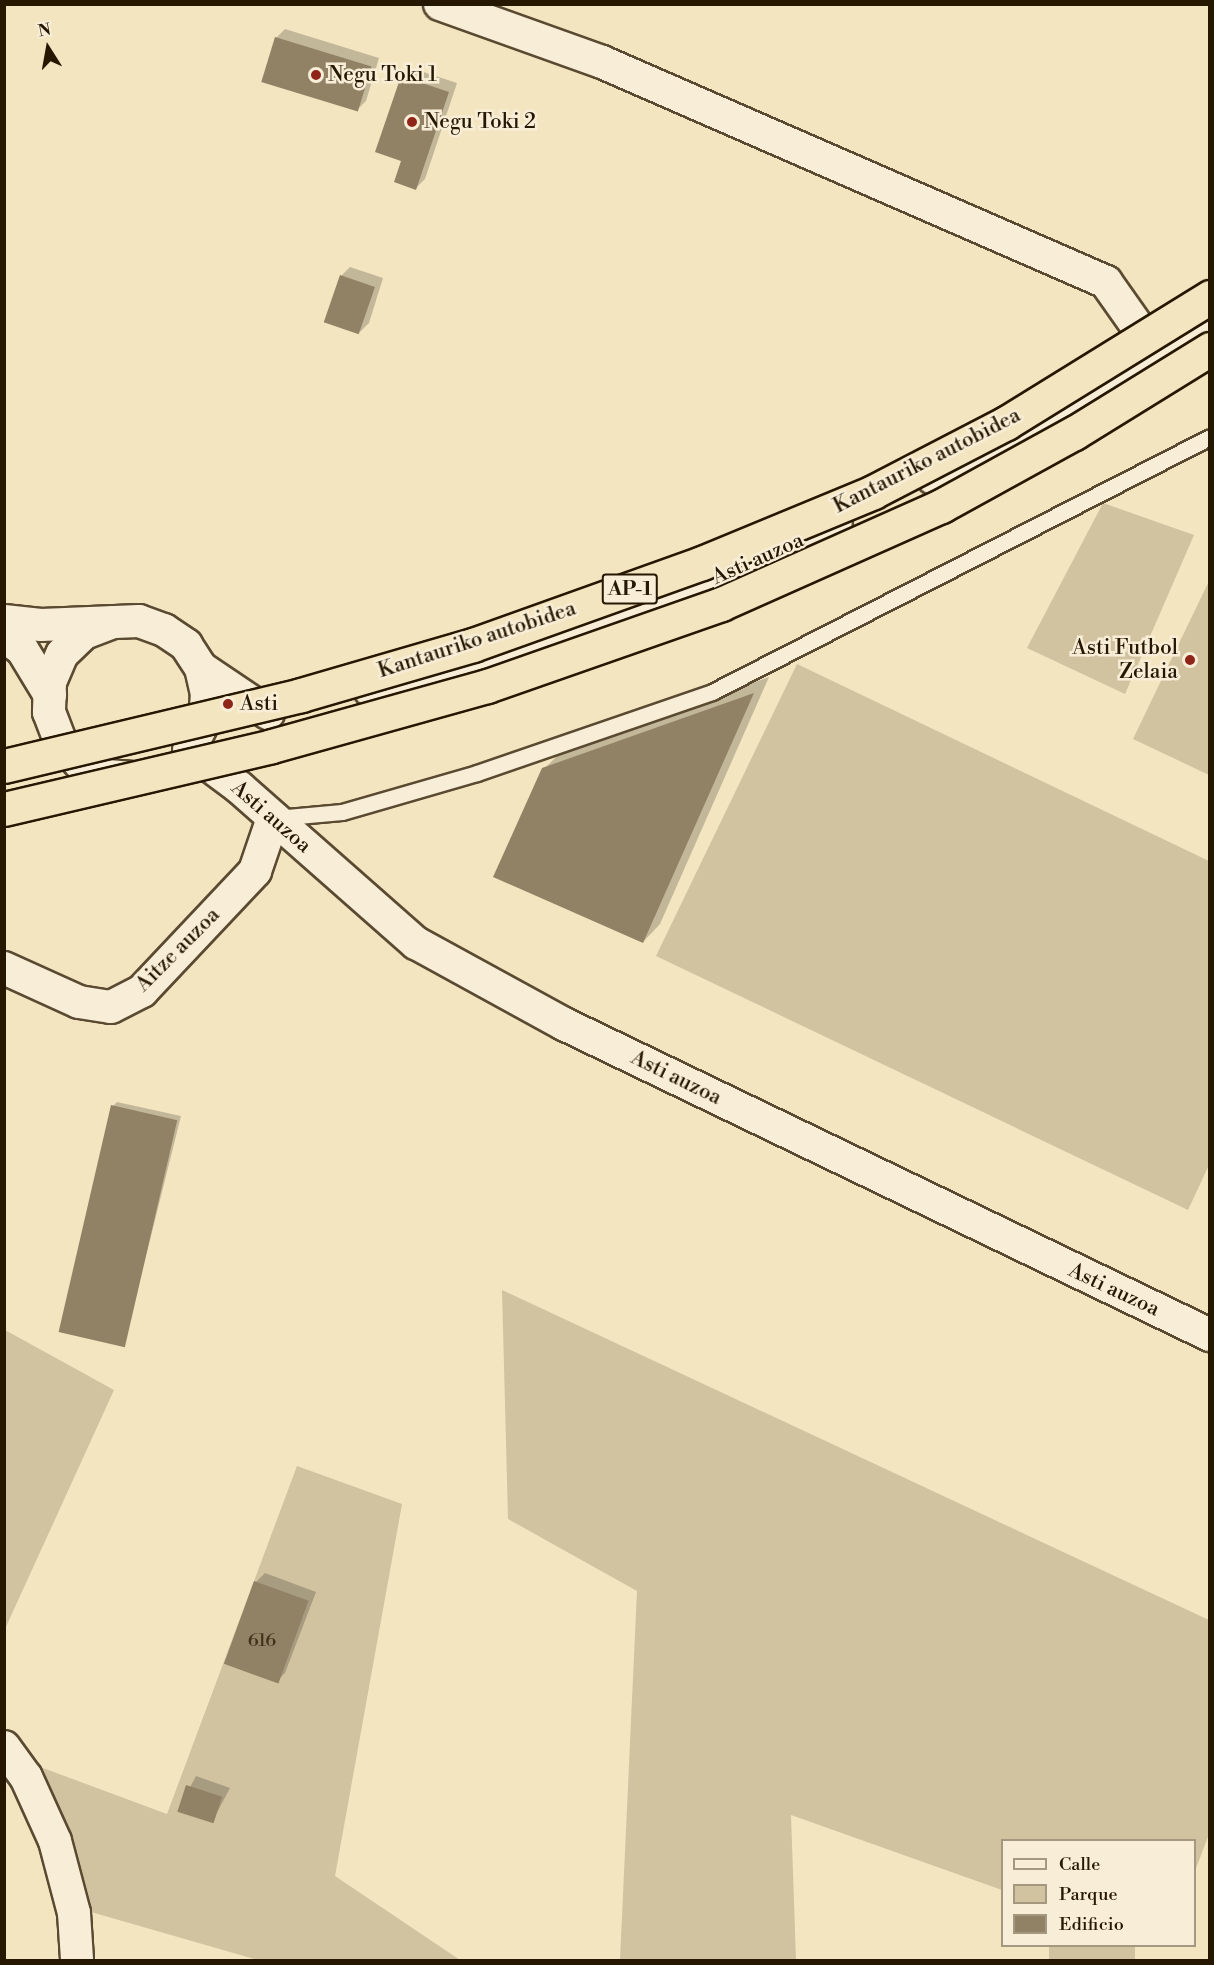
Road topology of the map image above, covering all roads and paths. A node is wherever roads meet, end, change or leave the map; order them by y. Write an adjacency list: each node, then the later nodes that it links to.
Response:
1 (440, 4): 5 (street)
2 (1209, 297): 15 (highway, Kantauriko autobidea / AP-1, bridge)
3 (1209, 313): 5 (street, Asti auzoa)
4 (1209, 349): 17 (highway, Kantauriko autobidea / AP-1, bridge)
5 (1156, 353): 12 (street, Asti auzoa)
6 (1209, 437): 18 (lane)
7 (4, 621): 8 (street)
8 (112, 622): 10 (street); 11 (street)
9 (4, 636): 11 (street)
10 (201, 668): 12 (street); 13 (street)
11 (50, 695): 14 (street)
12 (268, 713): 13 (street); 16 (street)
13 (205, 720): 14 (street)
14 (189, 750): 16 (street, Asti auzoa)
15 (4, 766)
16 (240, 788): 18 (street, Asti auzoa)
17 (4, 809)
18 (273, 818): 19 (street, Aitze auzoa); 20 (street, Asti auzoa)
19 (4, 968)
20 (1209, 1335)
21 (4, 1747): 22 (street)
22 (77, 1960)

